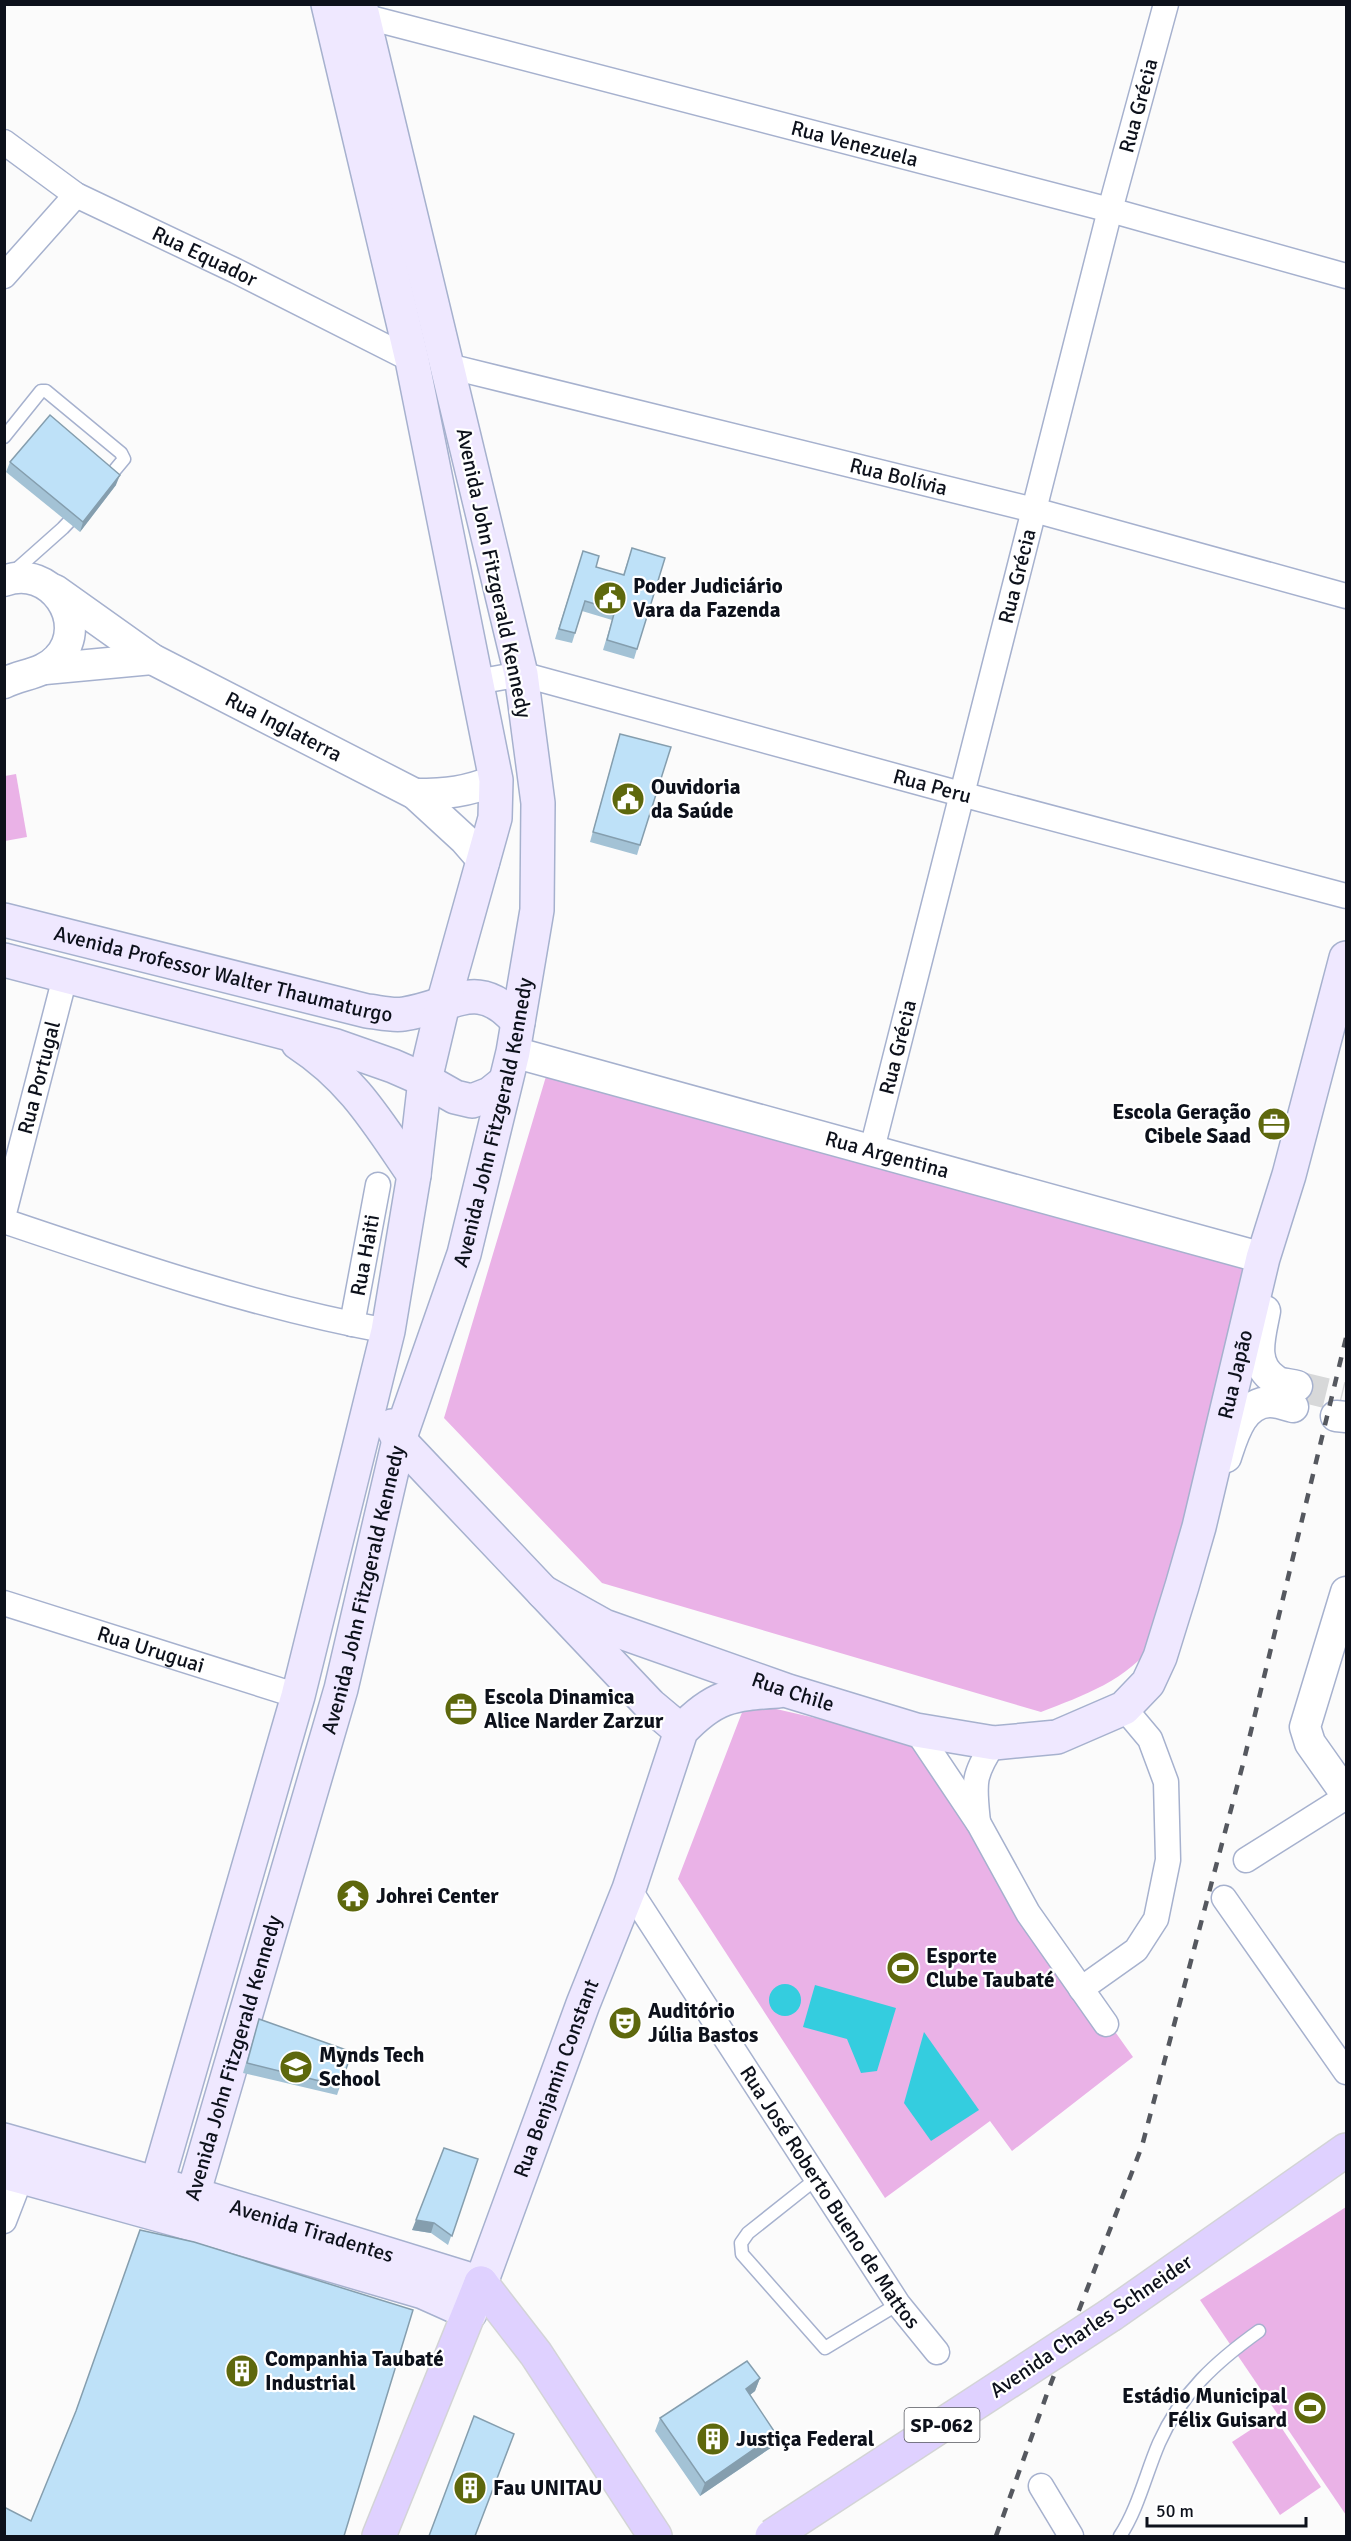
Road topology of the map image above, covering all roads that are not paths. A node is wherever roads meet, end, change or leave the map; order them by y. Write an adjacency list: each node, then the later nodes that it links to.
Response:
1 (328, 4): 9 (main road, Avenida John Fitzgerald Kennedy)
2 (1166, 4): 6 (street, Rua Grécia)
3 (358, 8): 6 (street, Rua Venezuela); 10 (main road, Avenida John Fitzgerald Kennedy)
4 (4, 142): 5 (street, Rua Equador)
5 (76, 195): 7 (street); 9 (street, Rua Equador)
6 (1110, 210): 8 (street, Rua Venezuela); 12 (street, Rua Grécia)
7 (4, 276)
8 (1347, 276)
9 (412, 360): 18 (main road, Avenida John Fitzgerald Kennedy)
10 (448, 366): 12 (street, Rua Bolívia); 16 (main road, Avenida John Fitzgerald Kennedy)
11 (4, 437): 13 (lane)
12 (1034, 510): 14 (street, Rua Bolívia); 21 (street, Rua Grécia)
13 (22, 575): 15 (street, Rua Inglaterra); 17 (street)
14 (1347, 596)
15 (152, 659): 17 (street); 20 (street, Rua Inglaterra)
16 (521, 674): 18 (street); 21 (street, Rua Peru); 30 (main road, Avenida John Fitzgerald Kennedy)
17 (18, 675)
18 (476, 681): 19 (main road, Avenida John Fitzgerald Kennedy)
19 (496, 780): 20 (street); 22 (main road, Avenida John Fitzgerald Kennedy)
20 (415, 794): 22 (street)
21 (961, 795): 23 (street, Rua Peru); 32 (street, Rua Grécia)
22 (484, 862): 28 (main road, Avenida John Fitzgerald Kennedy)
23 (1347, 896)
24 (4, 920): 28 (main road, Avenida Professor Walter Thaumaturgo)
25 (1347, 958): 34 (main road, Rua Japão)
26 (4, 960): 27 (main road, Avenida Professor Walter Thaumaturgo)
27 (65, 977): 29 (main road, Avenida Professor Walter Thaumaturgo); 36 (street, Rua Portugal)
28 (443, 1004): 30 (main road); 31 (main road, Avenida John Fitzgerald Kennedy)
29 (277, 1029): 31 (main road, Avenida Professor Walter Thaumaturgo); 33 (main road)
30 (512, 1052): 31 (main road); 32 (street, Rua Argentina); 41 (main road, Avenida John Fitzgerald Kennedy)
31 (425, 1080): 33 (main road, Avenida John Fitzgerald Kennedy)
32 (872, 1149): 38 (street, Rua Argentina)
33 (414, 1174): 40 (main road, Avenida John Fitzgerald Kennedy)
34 (1289, 1175): 38 (main road, Rua Japão); 42 (street)
35 (378, 1185): 39 (street, Rua Haiti)
36 (4, 1213)
37 (4, 1221): 39 (street)
38 (1263, 1258): 42 (main road, Rua Japão)
39 (352, 1324): 40 (street)
40 (385, 1342): 41 (main road); 47 (main road, Avenida John Fitzgerald Kennedy)
41 (399, 1440): 43 (main road, Rua Chile); 66 (main road, Avenida John Fitzgerald Kennedy)
42 (1199, 1527): 48 (main road, Rua Japão)
43 (543, 1592): 46 (main road, Rua Chile); 50 (main road, Rua Chile)
44 (1347, 1592): 53 (street)
45 (4, 1603): 47 (street, Rua Uruguai)
46 (788, 1691): 49 (main road, Rua Chile); 50 (main road, Rua Benjamin Constant)
47 (298, 1696): 65 (main road, Avenida John Fitzgerald Kennedy)
48 (1124, 1708): 51 (main road, Rua Japão); 58 (street)
49 (915, 1730): 52 (main road, Rua Chile); 54 (street)
50 (681, 1731): 56 (main road, Rua Benjamin Constant)
51 (1057, 1737): 52 (main road, Rua Chile)
52 (994, 1743): 54 (street)
53 (1347, 1795): 55 (street)
54 (979, 1824): 58 (street)
55 (1246, 1860)
56 (629, 1889): 64 (street, Rua José Roberto Bueno de Mattos); 68 (main road, Rua Benjamin Constant)
57 (1224, 1898): 60 (street)
58 (1081, 1989): 59 (street)
59 (1106, 2024)
60 (1347, 2072)
61 (4, 2140): 65 (main road, Avenida Tiradentes)
62 (1341, 2154): 75 (main road, Avenida Charles Schneider / SP-062, bridge)
63 (13, 2174): 65 (main road, Avenida Tiradentes); 67 (street)
64 (816, 2179): 69 (street, Rua José Roberto Bueno de Mattos); 69 (lane)
65 (153, 2197): 66 (main road, Avenida Tiradentes)
66 (189, 2208): 68 (main road, Avenida Tiradentes)
67 (4, 2221)
68 (476, 2298): 73 (main road, Rua Benjamin Constant); 74 (main road)
69 (898, 2304): 71 (street, Rua José Roberto Bueno de Mattos)
70 (1259, 2331): 77 (lane)
71 (937, 2352)
72 (1041, 2486): 76 (street)
73 (379, 2536)
74 (655, 2536)
75 (772, 2536)
76 (1071, 2536)
77 (1120, 2536)

